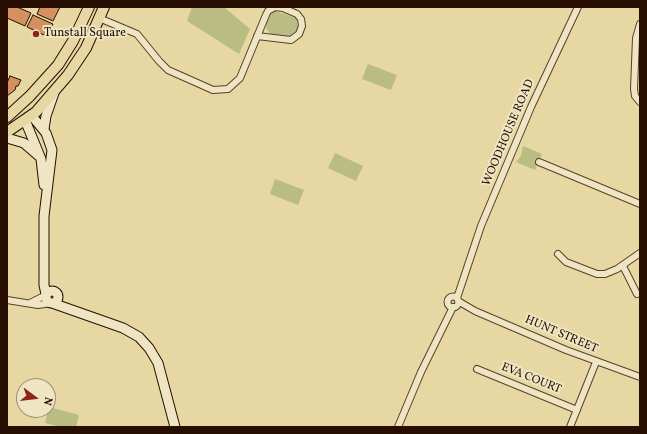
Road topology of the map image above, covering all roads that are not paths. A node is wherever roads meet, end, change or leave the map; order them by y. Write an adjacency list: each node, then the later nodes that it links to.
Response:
1 (89, 7): 8 (main road)
2 (104, 7): 4 (main road)
3 (578, 7): 32 (street, WOODHOUSE ROAD)
4 (99, 18): 7 (street); 9 (main road)
5 (640, 24): 6 (street)
6 (639, 30): 11 (street)
7 (257, 36): 7 (street)
8 (51, 74): 9 (main road); 12 (main road)
9 (68, 75): 10 (main road)
10 (54, 93): 14 (main road); 15 (main road)
11 (640, 102)
12 (22, 105): 13 (main road); 14 (main road)
13 (7, 117)
14 (29, 118): 15 (main road); 16 (main road); 19 (main road)
15 (44, 129): 18 (main road)
16 (7, 132)
17 (7, 138): 20 (main road)
18 (49, 139): 19 (main road); 22 (main road)
19 (34, 141): 20 (main road)
20 (40, 157): 22 (main road)
21 (540, 162): 23 (street)
22 (45, 200): 26 (main road)
23 (640, 204)
24 (640, 253): 27 (street)
25 (558, 254): 27 (street)
26 (44, 263): 28 (main road); 30 (main road)
27 (623, 266): 29 (street)
28 (56, 293): 30 (main road); 34 (main road); 35 (main road)
29 (637, 294)
30 (46, 295): 33 (street); 34 (main road)
31 (7, 300): 33 (street)
32 (454, 302): 36 (street, HUNT STREET); 41 (street, WOODHOUSE ROAD)
33 (28, 303): 34 (street)
34 (51, 303): 35 (main road)
35 (79, 314): 40 (main road)
36 (596, 362): 38 (street, HUNT STREET); 39 (street)
37 (477, 369): 39 (street, EVA COURT)
38 (640, 378)
39 (577, 410): 42 (street)
40 (175, 427)
41 (398, 427)
42 (570, 427)

